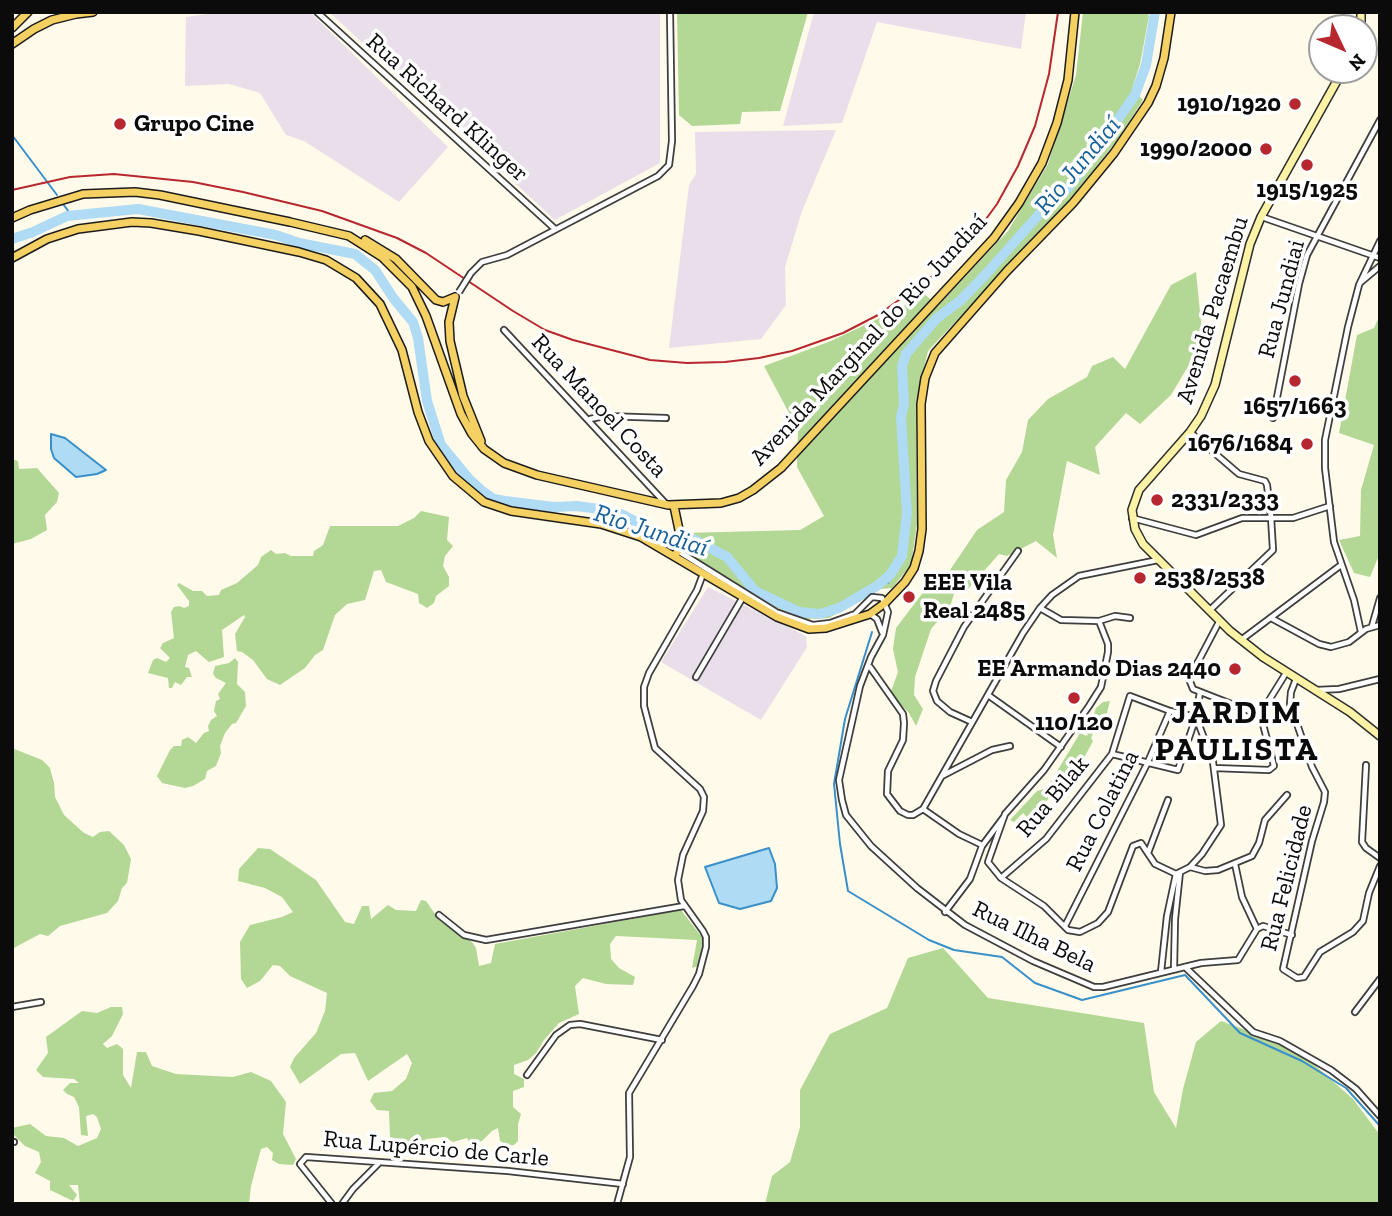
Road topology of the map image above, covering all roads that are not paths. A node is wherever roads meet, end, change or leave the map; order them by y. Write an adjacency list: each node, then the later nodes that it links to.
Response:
1 (28, 12): 10 (main road)
2 (93, 12): 7 (main road)
3 (317, 12): 16 (street, Rua Richard Klinger)
4 (670, 12): 16 (street)
5 (1075, 12): 32 (main road, Avenida Marginal do Rio Jundiaí)
6 (1171, 12): 43 (main road)
7 (76, 13): 9 (main road)
8 (45, 15): 9 (main road)
9 (52, 20): 11 (main road)
10 (12, 28)
11 (12, 44)
12 (1335, 84): 14 (main road, Avenida Pacaembu)
13 (1380, 120): 18 (street, Rua Jundiai)
14 (1261, 217): 18 (street); 30 (main road, Avenida Pacaembu)
15 (12, 218): 17 (main road, Avenida Marginal do Rio Jundiaí)
16 (555, 229): 25 (street, bridge)
17 (349, 236): 25 (main road); 31 (main road, Avenida Marginal do Rio Jundiaí)
18 (1316, 236): 20 (street); 28 (street, Rua Jundiai)
19 (1380, 241): 20 (street)
20 (1373, 254): 22 (street); 24 (street)
21 (12, 258): 36 (main road)
22 (1380, 258)
23 (1380, 266): 24 (street)
24 (1360, 282): 33 (street)
25 (457, 294): 31 (main road)
26 (504, 330): 29 (street, Rua Manoel Costa)
27 (666, 418): 29 (street)
28 (1273, 418)
29 (590, 419): 32 (street, Rua Manoel Costa)
30 (1190, 432): 34 (street); 35 (main road, Avenida Pacaembu)
31 (484, 449): 32 (main road, Avenida Marginal do Rio Jundiaí)
32 (671, 505): 36 (main road)
33 (1330, 506): 34 (street); 39 (street)
34 (1271, 517): 35 (street); 45 (street)
35 (1132, 518): 38 (main road)
36 (677, 551): 40 (main road)
37 (1018, 551): 69 (street)
38 (1158, 559): 44 (street); 45 (main road)
39 (1341, 565): 49 (street); 55 (street)
40 (705, 571): 41 (main road); 90 (street)
41 (744, 595): 43 (street); 47 (main road); 60 (street)
42 (1380, 598): 54 (street)
43 (885, 603): 46 (street); 47 (main road)
44 (1040, 608): 52 (street); 65 (street)
45 (1210, 610): 51 (main road)
46 (888, 612): 50 (street); 56 (street, Rua Ilha Bela)
47 (870, 614): 50 (street)
48 (1130, 618): 52 (street)
49 (1271, 618): 55 (street); 57 (street)
50 (877, 619): 56 (street)
51 (1220, 620): 57 (main road); 64 (street, Rua Bilak)
52 (1099, 621): 72 (street)
53 (1380, 625): 54 (street)
54 (1372, 626): 55 (street)
55 (1361, 632)
56 (883, 635): 58 (street, Rua Ilha Bela)
57 (1241, 640): 59 (main road)
58 (870, 666): 80 (street); 91 (street, Rua Ilha Bela)
59 (1286, 673): 61 (main road); 67 (street)
60 (696, 677)
61 (1296, 679): 63 (main road); 95 (street, Rua Felicidade)
62 (1380, 679): 63 (street)
63 (1315, 690): 70 (main road)
64 (1200, 692): 67 (street); 68 (street, Rua Bilak)
65 (988, 695): 69 (street); 72 (street)
66 (1170, 711): 68 (street); 73 (street); 74 (street, Rua Colatina)
67 (1260, 713): 76 (street)
68 (1196, 717): 74 (street, Rua Bilak); 76 (street)
69 (972, 722): 77 (street)
70 (1380, 736)
71 (1010, 746): 77 (street)
72 (1061, 747): 81 (street)
73 (1112, 754): 74 (street, Rua Bilak); 89 (street, Rua Bilak)
74 (1147, 764): 93 (street, Rua Colatina)
75 (1366, 765): 84 (street)
76 (1214, 768): 87 (street)
77 (941, 777): 80 (street)
78 (1287, 795): 85 (street)
79 (1168, 800): 83 (street)
80 (923, 809): 82 (street)
81 (1005, 814): 82 (street); 89 (street)
82 (982, 845): 91 (street)
83 (1148, 854): 88 (street); 93 (street)
84 (1380, 858)
85 (1234, 864): 87 (street); 94 (street)
86 (1380, 866): 95 (street, Rua Felicidade)
87 (1190, 867): 88 (street)
88 (1178, 873): 97 (street); 98 (street)
89 (1001, 878): 93 (street)
90 (684, 906): 92 (street); 103 (street)
91 (945, 912): 98 (street, Rua Ilha Bela)
92 (439, 915)
93 (1065, 926)
94 (1257, 929): 95 (street); 96 (street, Rua Ilha Bela)
95 (1292, 935)
96 (1185, 966): 97 (street, Rua Ilha Bela); 105 (street)
97 (1174, 969): 98 (street, Rua Ilha Bela)
98 (1161, 972)
99 (1380, 979): 102 (street)
100 (41, 1002): 101 (street)
101 (12, 1007)
102 (1355, 1012)
103 (662, 1040): 104 (street); 107 (street)
104 (527, 1075)
105 (1380, 1116)
106 (379, 1164): 107 (street, Rua Lupércio de Carle); 108 (street, Rua Lupércio de Carle); 109 (street)
107 (623, 1184): 110 (street)
108 (332, 1204)
109 (342, 1204)
110 (617, 1204)

